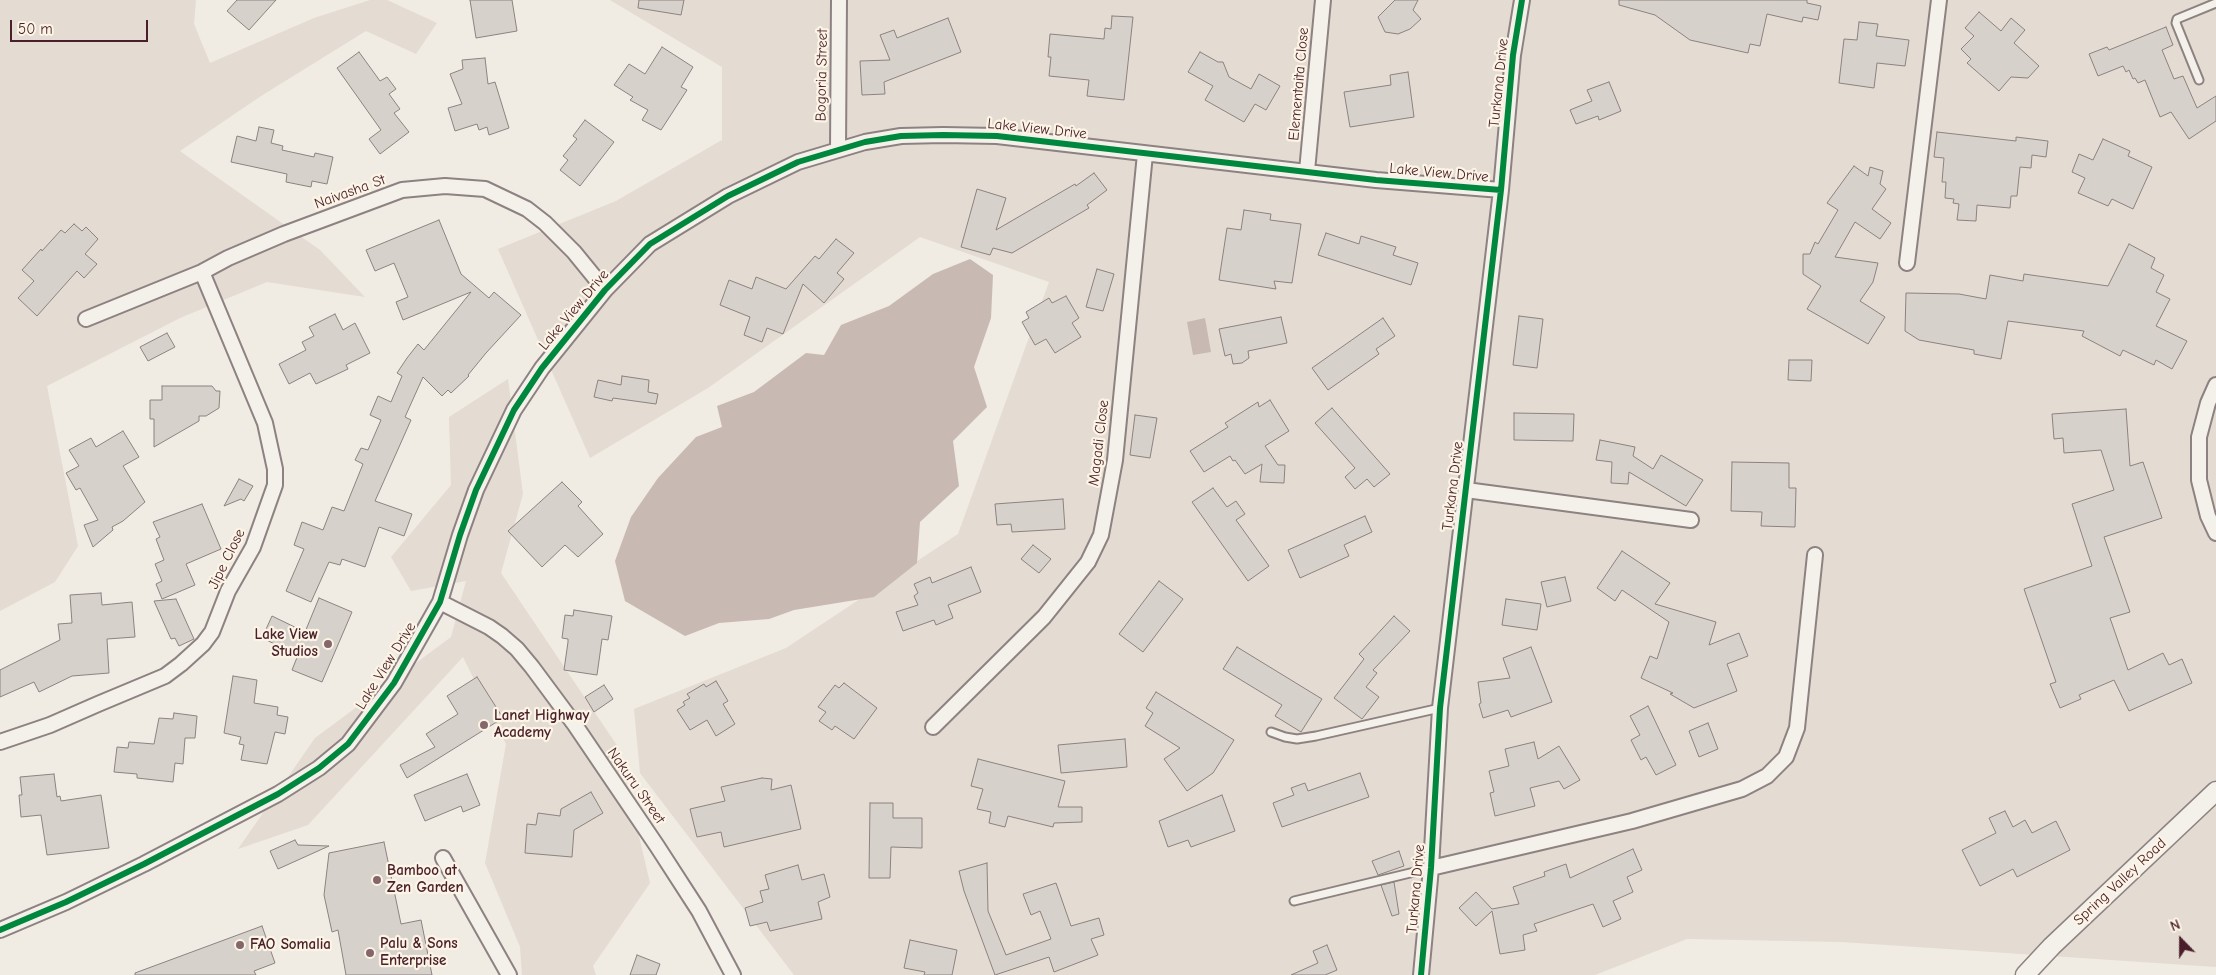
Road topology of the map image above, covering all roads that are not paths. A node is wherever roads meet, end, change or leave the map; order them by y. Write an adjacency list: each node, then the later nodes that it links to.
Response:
1 (839, 0): 7 (street, Bogoria Street)
2 (1323, 0): 9 (street, Elementaita Close)
3 (1522, 0): 10 (street, Turkana Drive)
4 (1939, 0): 11 (street)
5 (2216, 3): 6 (lane)
6 (2199, 80)
7 (838, 150): 8 (street, Lake View Drive); 13 (street, Lake View Drive)
8 (1145, 154): 9 (street, Lake View Drive); 22 (street, Magadi Close)
9 (1307, 171): 10 (street, Lake View Drive)
10 (1500, 190): 16 (street, Turkana Drive)
11 (1907, 263)
12 (202, 272): 13 (street, Naivasha St); 14 (street, Naivasha St); 24 (street, Jipe Close)
13 (605, 290): 20 (street, Lake View Drive)
14 (86, 318)
15 (2216, 385): 18 (street)
16 (1466, 490): 17 (street); 21 (street, Turkana Drive)
17 (1691, 520)
18 (2216, 532)
19 (1815, 554): 27 (street, Turkana Drive)
20 (440, 602): 29 (street, Lake View Drive); 31 (street, Nakuru Street)
21 (1440, 708): 23 (lane); 27 (street, Turkana Drive)
22 (933, 727)
23 (1271, 732)
24 (0, 742)
25 (2216, 792): 33 (street, Spring Valley Road)
26 (444, 858): 30 (street)
27 (1431, 868): 28 (lane); 32 (street, Turkana Drive)
28 (1294, 901)
29 (0, 930)
30 (509, 975)
31 (733, 975)
32 (1421, 975)
33 (2025, 975)

